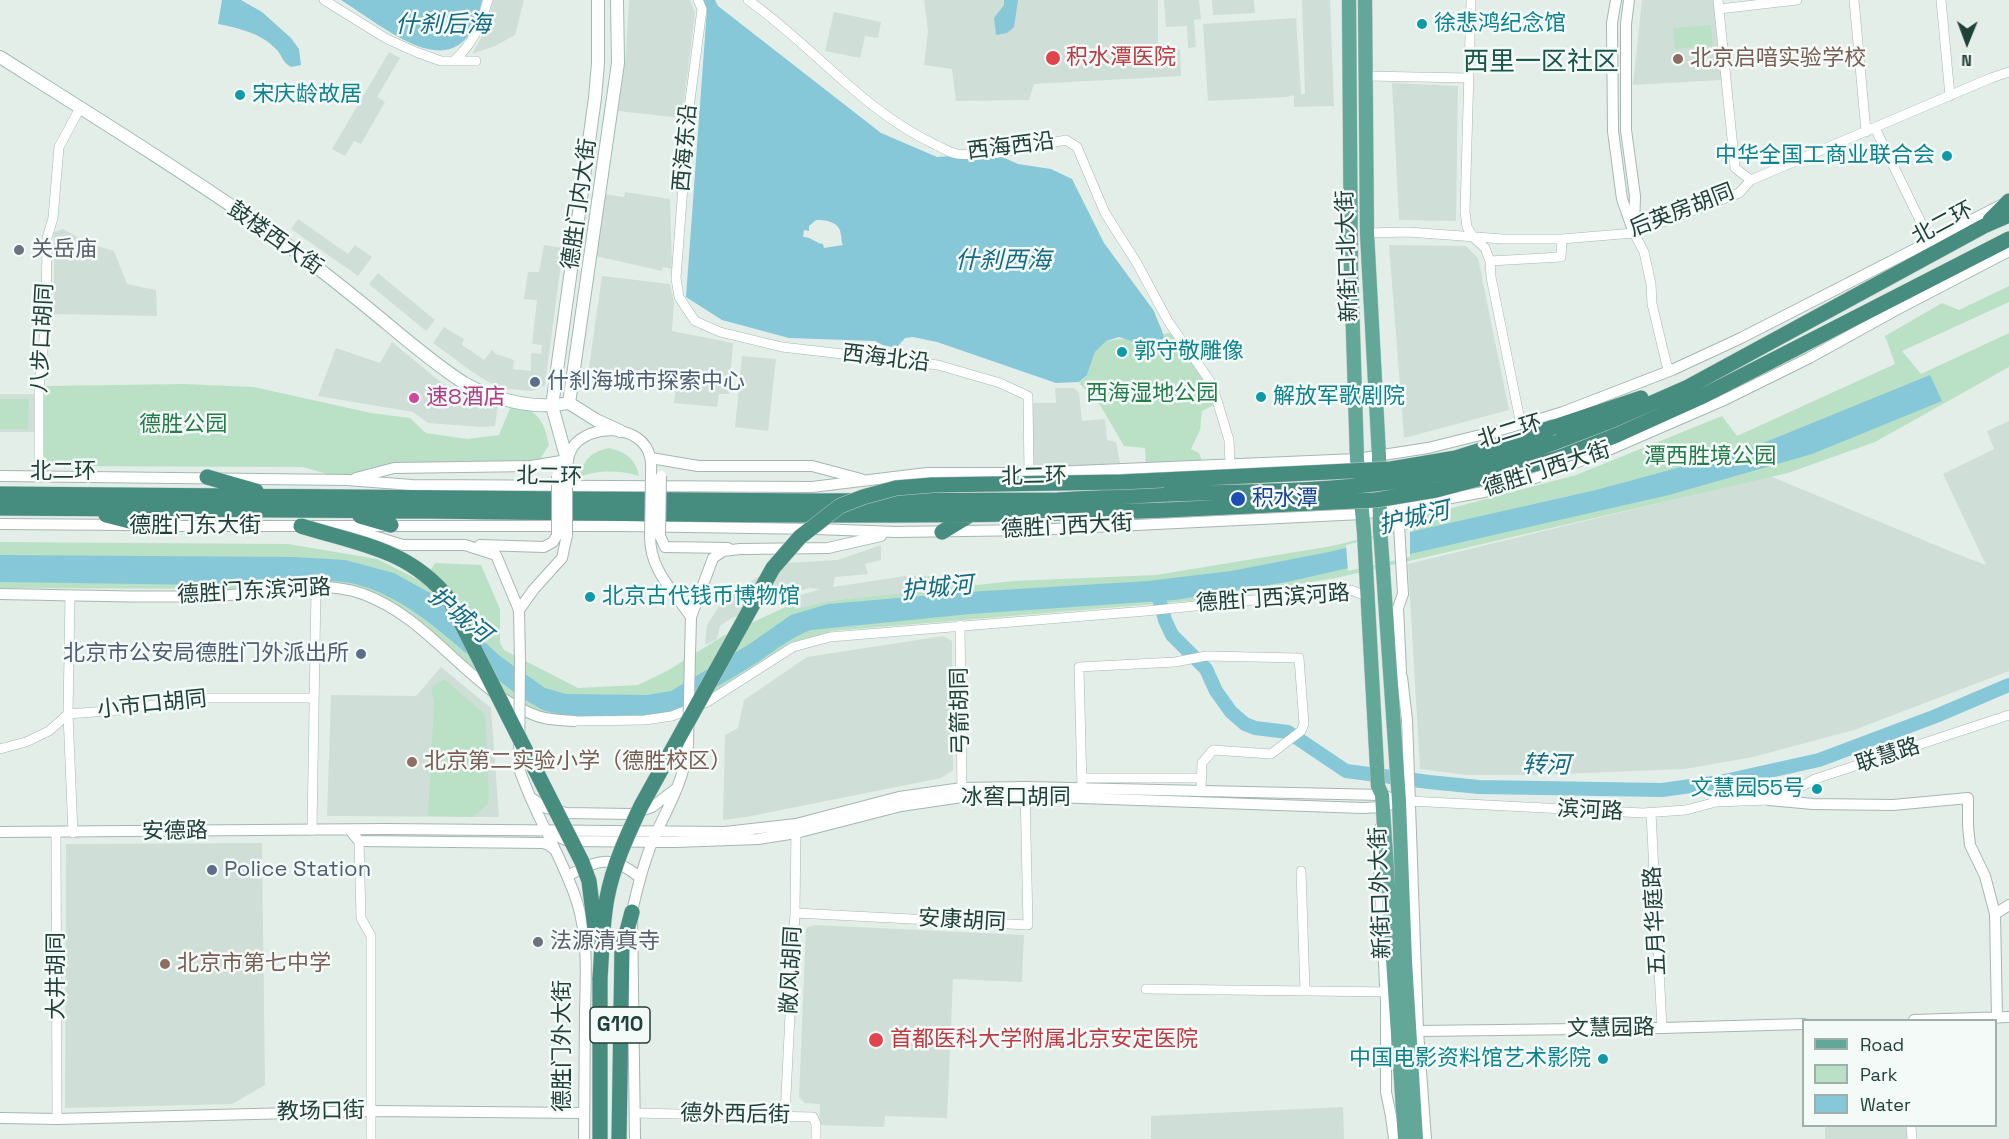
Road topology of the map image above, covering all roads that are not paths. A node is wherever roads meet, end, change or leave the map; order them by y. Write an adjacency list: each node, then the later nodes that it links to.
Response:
1 (324, 0): 17 (street)
2 (488, 0): 17 (street)
3 (598, 0): 40 (main road, 德胜门内大街)
4 (617, 0): 39 (main road, 德胜门内大街)
5 (698, 0): 36 (street, 西海东沿)
6 (748, 0): 47 (street, 西海西沿)
7 (1349, 0): 45 (main road, 新街口北大街)
8 (1365, 0): 20 (main road, 新街口北大街)
9 (1471, 0): 21 (street)
10 (1616, 0): 30 (street)
11 (1629, 0): 30 (street)
12 (1797, 0): 15 (street)
13 (1854, 0): 24 (street)
14 (1941, 0): 22 (street)
15 (1719, 4): 25 (street)
16 (0, 57): 23 (main road, 鼓楼西大街)
17 (454, 61): 18 (street)
18 (476, 61)
19 (2009, 72): 22 (street, 后英房胡同)
20 (1366, 76): 21 (street); 29 (main road, 新街口北大街)
21 (1469, 78): 31 (street)
22 (1950, 96): 24 (street, 后英房胡同)
23 (80, 108): 40 (main road, 鼓楼西大街); 48 (street, 八步口胡同)
24 (1870, 130): 25 (street, 后英房胡同); 33 (street)
25 (1751, 180): 30 (street, 后英房胡同)
26 (2009, 201): 28 (highway); 33 (street, 德胜门西大街)
27 (2009, 215): 28 (highway, 北二环)
28 (1984, 226): 38 (highway, 北二环)
29 (1367, 233): 31 (street, 后英房胡同); 43 (main road, 新街口北大街)
30 (1634, 233): 32 (street, 后英房胡同); 37 (street)
31 (1473, 237): 32 (street, 后英房胡同); 35 (street)
32 (1562, 239): 35 (street)
33 (1930, 241): 37 (street, 德胜门西大街)
34 (2009, 248): 58 (street, 德胜门西大街); 66 (highway, 北二环, bridge)
35 (1490, 261): 41 (street)
36 (679, 297): 52 (street, 西海北沿)
37 (1672, 370): 41 (street, 德胜门西大街)
38 (1688, 387): 66 (highway, 北二环, bridge); 130 (highway, bridge)
39 (569, 403): 40 (main road, 鼓楼西大街); 42 (main road)
40 (552, 406): 46 (main road)
41 (1521, 425): 43 (street, 德胜门西大街); 58 (street)
42 (620, 431): 44 (street); 46 (street)
43 (1379, 456): 45 (street, 德胜门西大街); 70 (main road, 新街口北大街)
44 (651, 458): 50 (street); 55 (street)
45 (1357, 459): 47 (street, 德胜门西大街); 61 (street, 德胜门西大街); 71 (main road, 新街口北大街)
46 (567, 460): 49 (street); 54 (street)
47 (1230, 464): 51 (street, 德胜门西大街)
48 (39, 466)
49 (531, 466): 54 (street); 59 (street)
50 (698, 466): 55 (street); 60 (street)
51 (1205, 466): 52 (street, 德胜门西大街); 61 (street)
52 (1029, 473): 56 (street, 德胜门西大街)
53 (0, 476): 57 (street)
54 (562, 476): 81 (street, bridge)
55 (656, 476): 82 (street, bridge)
56 (904, 476): 60 (street, 德胜门西大街); 62 (street, 德胜门西大街)
57 (207, 477): 59 (street); 64 (highway)
58 (1535, 478): 68 (street, 德胜门西大街)
59 (347, 480): 60 (street, 德胜门西大街)
60 (870, 481)
61 (1221, 483): 62 (street, 德胜门西大街); 74 (street)
62 (961, 488): 65 (highway)
63 (0, 494): 64 (highway, 北二环)
64 (276, 496): 65 (highway, 北二环)
65 (991, 500): 66 (highway, 北二环)
66 (1168, 502): 72 (highway, 北二环)
67 (0, 508): 69 (highway, 北二环)
68 (1398, 508): 70 (street, 德胜门西大街); 93 (street, 新街口外大街)
69 (82, 509): 73 (highway, 北二环); 77 (highway)
70 (1379, 511): 71 (street, 德胜门西大街); 92 (main road, 新街口外大街, bridge)
71 (1362, 514): 74 (street, 德胜门西大街); 88 (main road, 新街口外大街)
72 (970, 515): 73 (highway, 北二环); 80 (highway)
73 (339, 518): 76 (highway); 78 (street, 德胜门东大街); 83 (street, 德胜门东大街)
74 (1222, 521): 80 (street, 德胜门西大街)
75 (0, 524): 77 (street, 德胜门东大街)
76 (391, 525): 79 (street)
77 (149, 526): 78 (street, 德胜门东大街)
78 (301, 526): 130 (highway, bridge)
79 (896, 532): 80 (street, 德胜门西大街); 84 (street)
80 (942, 532)
81 (562, 535): 83 (street, 德胜门东大街); 89 (street)
82 (655, 536): 84 (street); 90 (street)
83 (465, 545): 89 (street)
84 (740, 549): 90 (street)
85 (316, 586): 87 (street, 德胜门东滨河路); 94 (street); 97 (street, 德胜门东滨河路)
86 (0, 594): 87 (street, 德胜门东滨河路)
87 (70, 595): 95 (street)
88 (1366, 596): 91 (street, 德胜门西滨河路); 108 (main road, 新街口外大街)
89 (519, 610): 107 (street, 德胜门外大街, bridge)
90 (691, 617): 102 (street, bridge)
91 (960, 625): 97 (street, 德胜门西滨河路); 104 (street, 弓箭胡同)
92 (1387, 645): 93 (street, 新街口外大街); 99 (main road, 新街口外大街)
93 (1402, 677): 99 (street, 新街口外大街)
94 (314, 698): 95 (street, 小市口胡同); 112 (street)
95 (68, 714): 98 (street, 小市口胡同); 117 (street)
96 (2009, 715): 109 (street, 联慧路)
97 (574, 721)
98 (0, 749)
99 (1402, 769): 106 (main road, 新街口外大街)
100 (1202, 778): 101 (street); 101 (street); 103 (street)
101 (1082, 783): 103 (street, 冰窖口胡同); 105 (street, 冰窖口胡同)
102 (678, 788): 107 (street); 118 (street)
103 (1201, 790): 108 (street, 冰窖口胡同)
104 (962, 792): 105 (street, 冰窖口胡同); 111 (street, 冰窖口胡同)
105 (1025, 792): 108 (street, 冰窖口胡同); 126 (street, 安康胡同)
106 (1404, 794): 108 (street); 110 (street, 滨河路); 128 (street, 新街口外大街); 129 (main road, 新街口外大街)
107 (527, 795): 114 (street, 德胜门外大街)
108 (1381, 796): 133 (main road, 新街口外大街)
109 (1768, 800): 110 (street, 滨河路); 127 (street)
110 (1651, 813): 138 (street, 五月华庭路)
111 (796, 828): 118 (street, 冰窖口胡同); 126 (street, 敞风胡同)
112 (312, 830): 113 (street, 安德路); 117 (street, 安德路)
113 (350, 830): 114 (street, 安德路); 119 (street)
114 (545, 830): 118 (street, 冰窖口胡同); 120 (street, 德胜门外大街)
115 (0, 832): 116 (street, 安德路)
116 (56, 832): 117 (street, 安德路); 145 (street, 大井胡同)
117 (73, 833)
118 (655, 837): 123 (street)
119 (359, 841): 120 (street); 140 (street)
120 (556, 850): 122 (street, 德胜门外大街)
121 (1301, 871): 132 (street)
122 (568, 876): 123 (street); 141 (street, 德胜门外大街)
123 (639, 877): 125 (street)
124 (2009, 906): 127 (street)
125 (632, 912): 142 (street); 149 (highway, G110)
126 (795, 913): 143 (street, 敞风胡同)
127 (1995, 914): 135 (street)
128 (1414, 930): 129 (main road); 139 (street, 新街口外大街)
129 (1405, 961): 154 (main road, 新街口外大街)
130 (600, 978): 148 (highway, 德胜门外大街 / G110)
131 (1146, 988): 132 (street)
132 (1305, 991): 133 (street)
133 (1390, 992): 152 (street, 新街口外大街); 153 (main road, 新街口外大街)
134 (2009, 1017): 135 (street)
135 (1997, 1018): 136 (street)
136 (1956, 1019)
137 (1802, 1024): 138 (street, 文慧园路)
138 (1662, 1028): 139 (street, 文慧园路)
139 (1418, 1031): 155 (street, 新街口外大街)
140 (372, 1111): 141 (street, 教场口街); 145 (street, 教场口街); 146 (street)
141 (584, 1113): 147 (street, 德胜门外大街)
142 (635, 1113): 143 (street, 德外西后街); 150 (street)
143 (785, 1116): 151 (street, 德外西后街)
144 (0, 1118): 145 (street, 教场口街)
145 (57, 1119)
146 (371, 1139)
147 (585, 1139)
148 (600, 1139)
149 (619, 1139)
150 (635, 1139)
151 (816, 1139)
152 (1394, 1139)
153 (1405, 1139)
154 (1416, 1139)
155 (1426, 1139)

